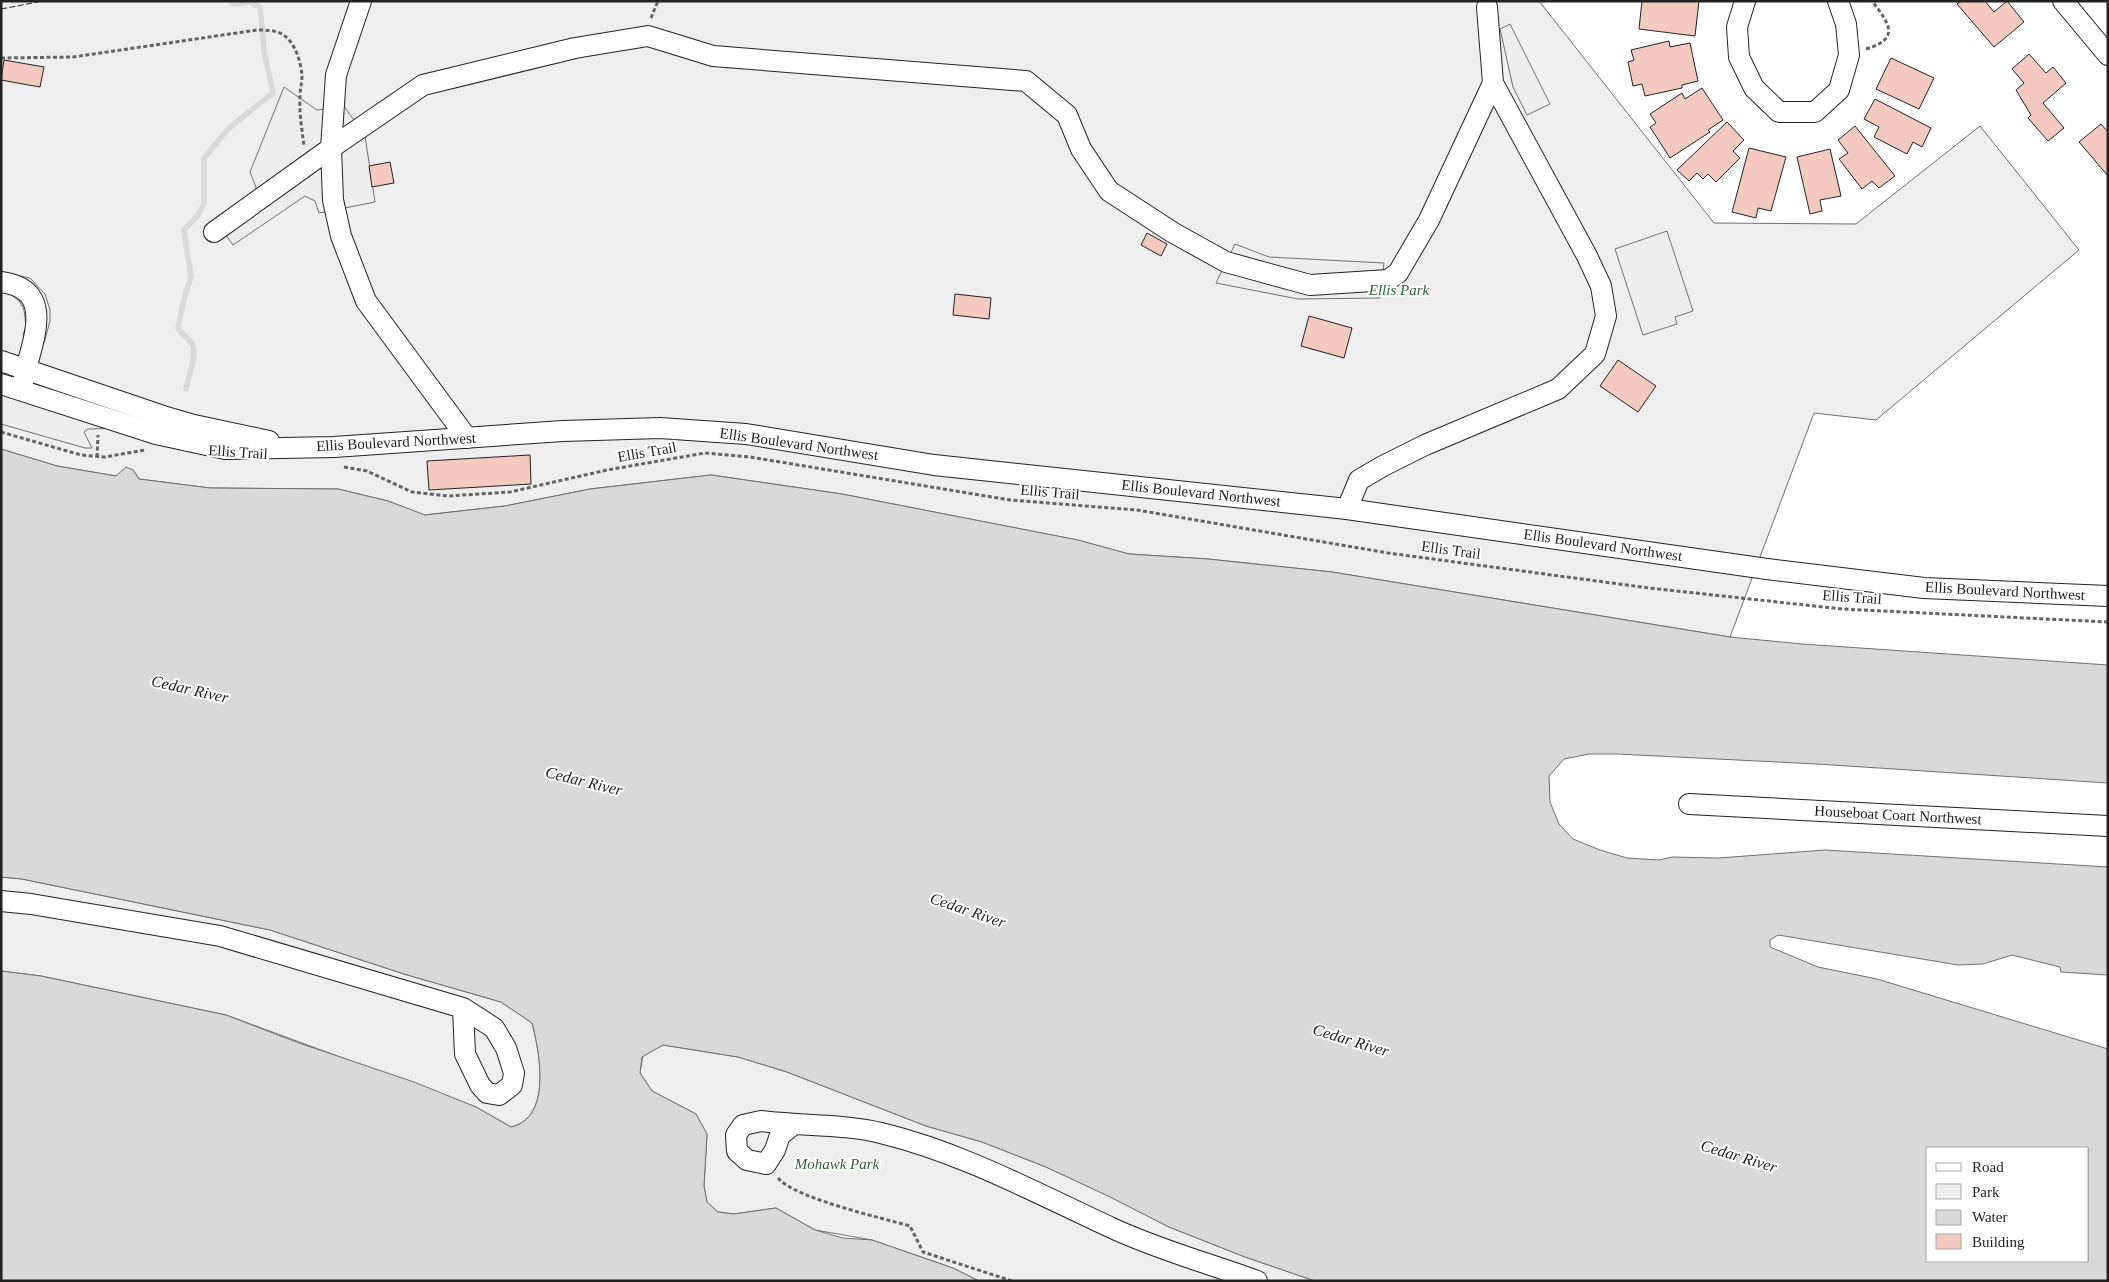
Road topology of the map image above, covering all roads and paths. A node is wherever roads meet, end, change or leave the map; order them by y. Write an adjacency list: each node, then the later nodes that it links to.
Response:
1 (361, 1): 11 (street)
2 (1745, 1): 3 (street)
3 (1838, 1)
4 (1872, 1): 8 (path)
5 (2063, 1): 7 (street)
6 (1486, 3): 10 (street)
7 (2108, 55)
8 (1865, 56)
9 (1, 58): 12 (path)
10 (1493, 82): 11 (street); 26 (street)
11 (331, 148): 12 (street); 21 (street)
12 (305, 167): 13 (street)
13 (214, 232)
14 (1, 282): 16 (street)
15 (1, 361): 16 (street, Ellis Boulevard Northwest)
16 (25, 369): 18 (street); 22 (street, Ellis Boulevard Northwest)
17 (1, 384): 18 (street, Ellis Boulevard Northwest)
18 (21, 390): 22 (street, Ellis Boulevard Northwest)
19 (98, 430): 24 (path)
20 (1, 432): 24 (path)
21 (467, 438): 22 (street, Ellis Boulevard Northwest); 26 (street, Ellis Boulevard Northwest)
22 (293, 447)
23 (152, 450): 24 (path)
24 (97, 457)
25 (337, 466): 28 (path, Ellis Trail)
26 (1347, 509): 27 (street, Ellis Boulevard Northwest)
27 (2108, 596)
28 (2108, 622)
29 (1689, 804): 30 (street, Houseboat Coart Northwest)
30 (2108, 826)
31 (1, 901): 32 (street)
32 (462, 1008)
33 (794, 1125): 34 (street); 34 (street); 36 (street)
34 (766, 1164): 35 (path)
35 (1012, 1281)
36 (1257, 1281)

